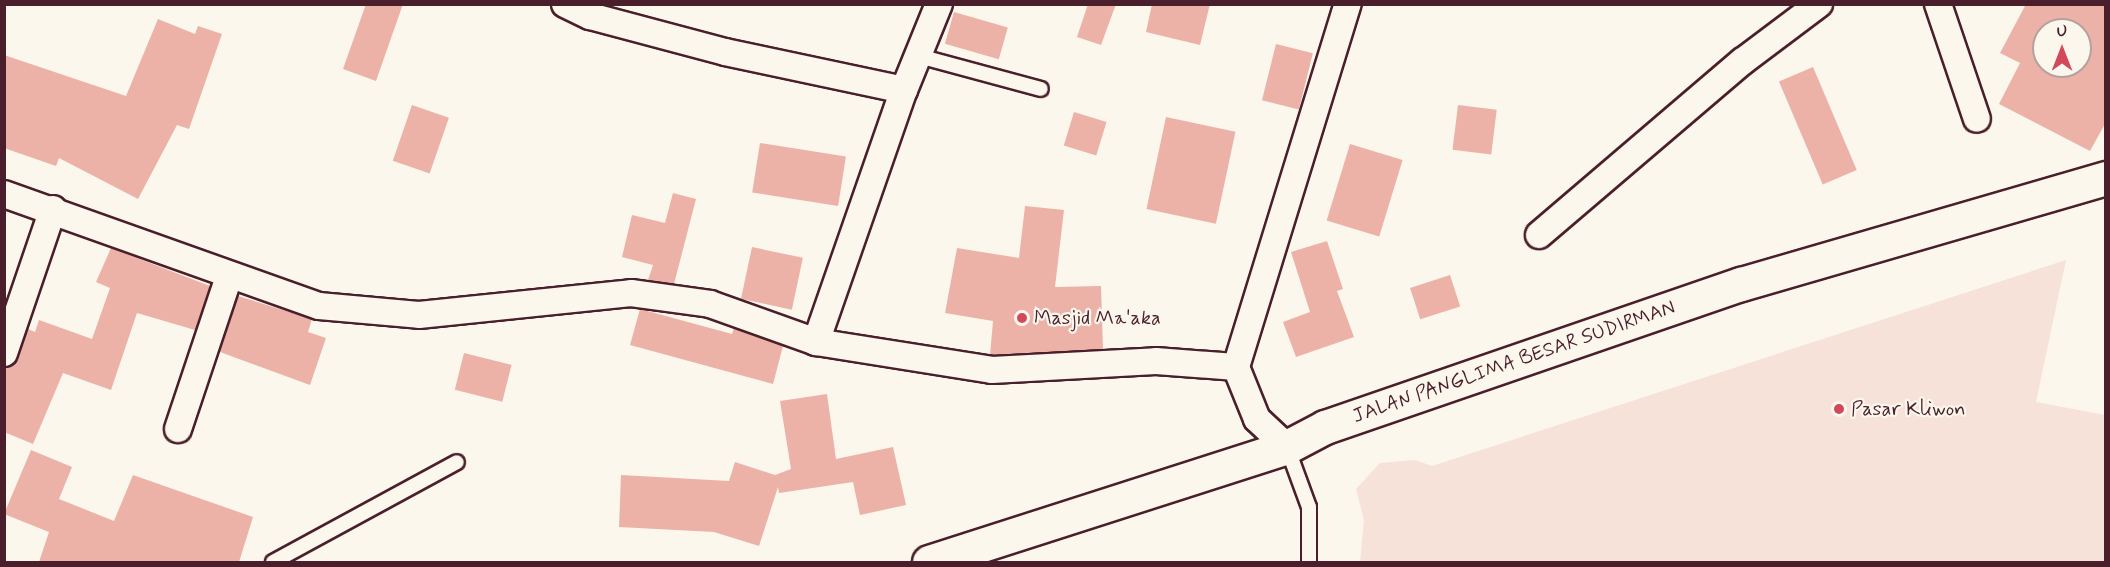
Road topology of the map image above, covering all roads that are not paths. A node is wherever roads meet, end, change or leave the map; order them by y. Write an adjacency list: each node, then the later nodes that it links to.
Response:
1 (565, 4): 8 (street)
2 (939, 4): 6 (street)
3 (1348, 4): 17 (street)
4 (1819, 4): 13 (street)
5 (1938, 4): 9 (street)
6 (919, 56): 7 (lane); 8 (street)
7 (1041, 89)
8 (904, 90): 15 (street)
9 (1977, 119)
10 (2106, 178): 19 (main road, JALAN PANGLIMA BESAR SUDIRMAN)
11 (4, 194): 12 (street)
12 (53, 209): 14 (street); 16 (street)
13 (1539, 235)
14 (229, 277): 15 (street); 18 (street)
15 (816, 342): 17 (street)
16 (4, 353)
17 (1236, 367): 19 (street)
18 (178, 429)
19 (1287, 447): 22 (main road, JALAN PANGLIMA BESAR SUDIRMAN); 23 (lane)
20 (457, 462): 21 (lane)
21 (273, 562)
22 (929, 562)
23 (1309, 562)

